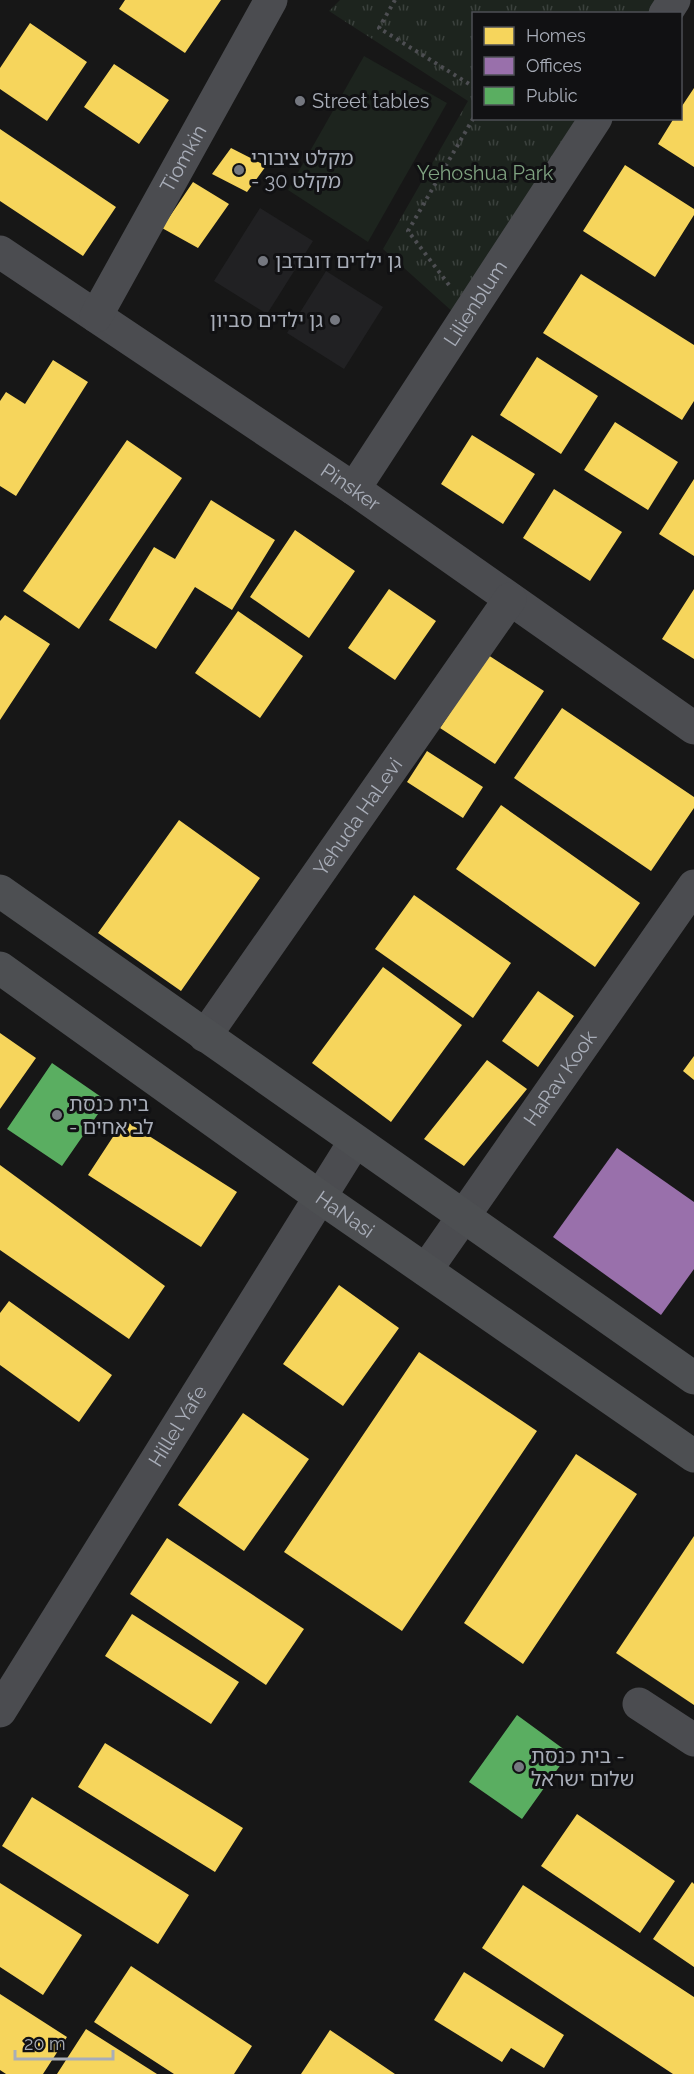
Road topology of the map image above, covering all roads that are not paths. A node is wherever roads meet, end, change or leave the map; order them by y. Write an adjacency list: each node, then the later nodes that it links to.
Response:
1 (271, 0): 4 (street, Tiomkin)
2 (595, 120): 5 (street, Lilienblum)
3 (0, 252): 4 (street, Pinsker)
4 (96, 316): 5 (street, Pinsker)
5 (354, 489): 6 (street, Pinsker)
6 (510, 599): 7 (street, Pinsker); 11 (street, Yehuda HaLevi)
7 (694, 728)
8 (694, 886): 14 (street, HaRav Kook)
9 (0, 891): 11 (main road)
10 (0, 968): 13 (main road, HaNasi)
11 (205, 1036): 12 (main road)
12 (355, 1141): 13 (street, Hillel Yafe); 14 (main road)
13 (320, 1197): 15 (main road, HaNasi); 19 (street, Hillel Yafe)
14 (462, 1217): 15 (street, HaRav Kook); 16 (main road)
15 (426, 1269): 17 (main road, HaNasi)
16 (694, 1378)
17 (694, 1456)
18 (639, 1704): 20 (street)
19 (0, 1711)
20 (694, 1740)

